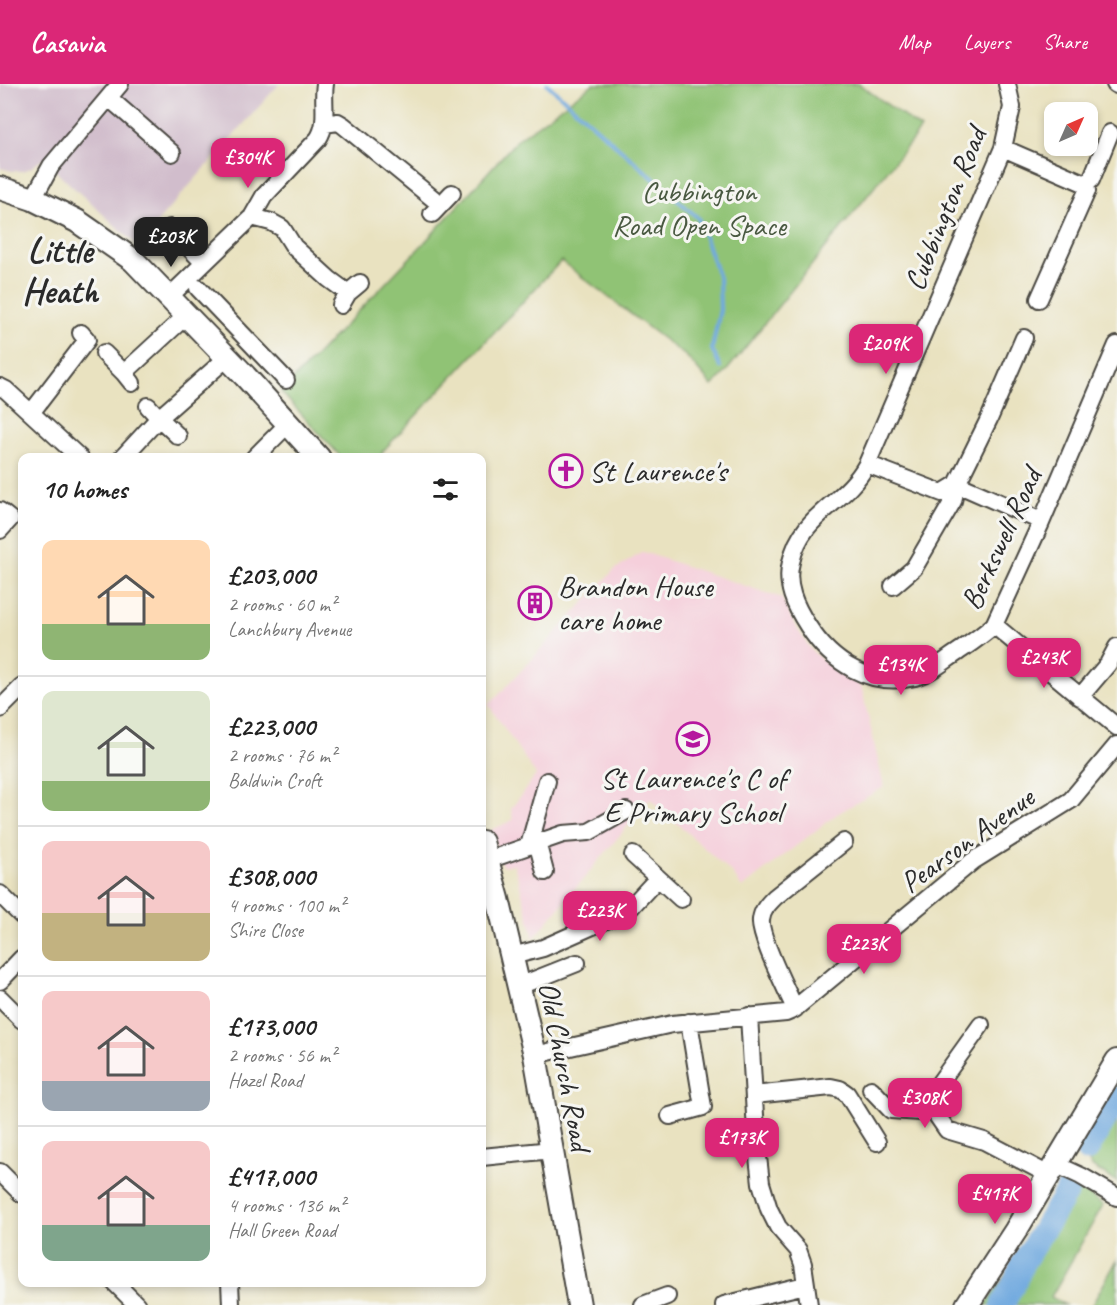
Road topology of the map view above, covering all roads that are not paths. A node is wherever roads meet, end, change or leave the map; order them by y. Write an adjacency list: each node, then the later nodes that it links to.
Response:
1 (120, 84): 4 (street)
2 (325, 84): 5 (street)
3 (1007, 84): 7 (street, Cubbington Road)
4 (109, 98): 8 (street); 11 (street)
5 (324, 124): 12 (street); 13 (street)
6 (1110, 133): 9 (street)
7 (1003, 148): 9 (street); 38 (street, Cubbington Road)
8 (172, 153)
9 (1086, 184): 19 (street)
10 (0, 188): 11 (main road)
11 (33, 200): 18 (main road)
12 (442, 204)
13 (252, 217): 15 (street); 17 (street)
14 (170, 228): 15 (street)
15 (204, 263): 18 (street)
16 (198, 288): 26 (street)
17 (350, 294)
18 (170, 296): 20 (main road)
19 (1039, 299)
20 (187, 315): 24 (street); 25 (main road)
21 (81, 333): 31 (street)
22 (1024, 338): 39 (street)
23 (1117, 345): 41 (street, Berkswell Road)
24 (104, 353)
25 (228, 357): 27 (main road); 30 (street)
26 (265, 358): 27 (street); 28 (street)
27 (245, 376): 32 (main road)
28 (286, 380)
29 (0, 387): 31 (street)
30 (153, 412): 33 (street); 35 (street)
31 (31, 413): 34 (street)
32 (289, 423): 36 (street); 37 (main road)
33 (178, 436)
34 (75, 453)
35 (125, 453)
36 (259, 453)
37 (315, 453)
38 (867, 464): 39 (street); 45 (street, Cubbington Road)
39 (957, 484): 41 (street); 43 (street)
40 (0, 511): 42 (street)
41 (1041, 521): 44 (street, Berkswell Road)
42 (0, 530)
43 (893, 586)
44 (994, 625): 45 (street, Berkswell Road); 48 (street)
45 (811, 631)
46 (1117, 647): 48 (street)
47 (18, 691): 49 (street)
48 (1080, 697): 50 (street)
49 (0, 710)
50 (1117, 727)
51 (1117, 745): 70 (street, Pearson Avenue)
52 (547, 781): 55 (street)
53 (626, 811): 55 (street)
54 (844, 842): 70 (street)
55 (533, 844): 56 (street); 59 (street)
56 (486, 851)
57 (633, 855): 60 (street)
58 (486, 858): 64 (main road, Old Church Road)
59 (545, 872)
60 (658, 878): 62 (street); 64 (street)
61 (0, 894): 63 (street)
62 (681, 899)
63 (18, 912)
64 (512, 956): 68 (main road, Old Church Road)
65 (18, 962): 67 (street)
66 (577, 963): 68 (street)
67 (0, 981)
68 (519, 987): 75 (main road, Old Church Road)
69 (0, 998): 71 (street)
70 (795, 1009): 72 (street, Pearson Avenue)
71 (18, 1016)
72 (749, 1017): 73 (street, Pearson Avenue); 78 (street)
73 (689, 1022): 75 (street, Pearson Avenue); 80 (street)
74 (981, 1025): 79 (street)
75 (535, 1055): 82 (main road, Old Church Road)
76 (1117, 1061): 84 (main road)
77 (872, 1089): 79 (street)
78 (753, 1095): 81 (street); 88 (street)
79 (933, 1106): 84 (street)
80 (670, 1116)
81 (877, 1142)
82 (552, 1150): 83 (street); 96 (main road, Old Church Road)
83 (486, 1157)
84 (1052, 1169): 87 (street); 100 (main road)
85 (0, 1172): 86 (street)
86 (18, 1190)
87 (1117, 1197)
88 (805, 1285): 92 (street); 99 (street)
89 (119, 1287): 94 (street)
90 (230, 1287): 95 (street)
91 (667, 1296): 97 (street)
92 (781, 1296): 93 (street)
93 (747, 1302): 98 (street)
94 (137, 1305)
95 (231, 1305)
96 (579, 1305)
97 (643, 1305)
98 (724, 1305)
99 (809, 1305)
100 (967, 1305)

